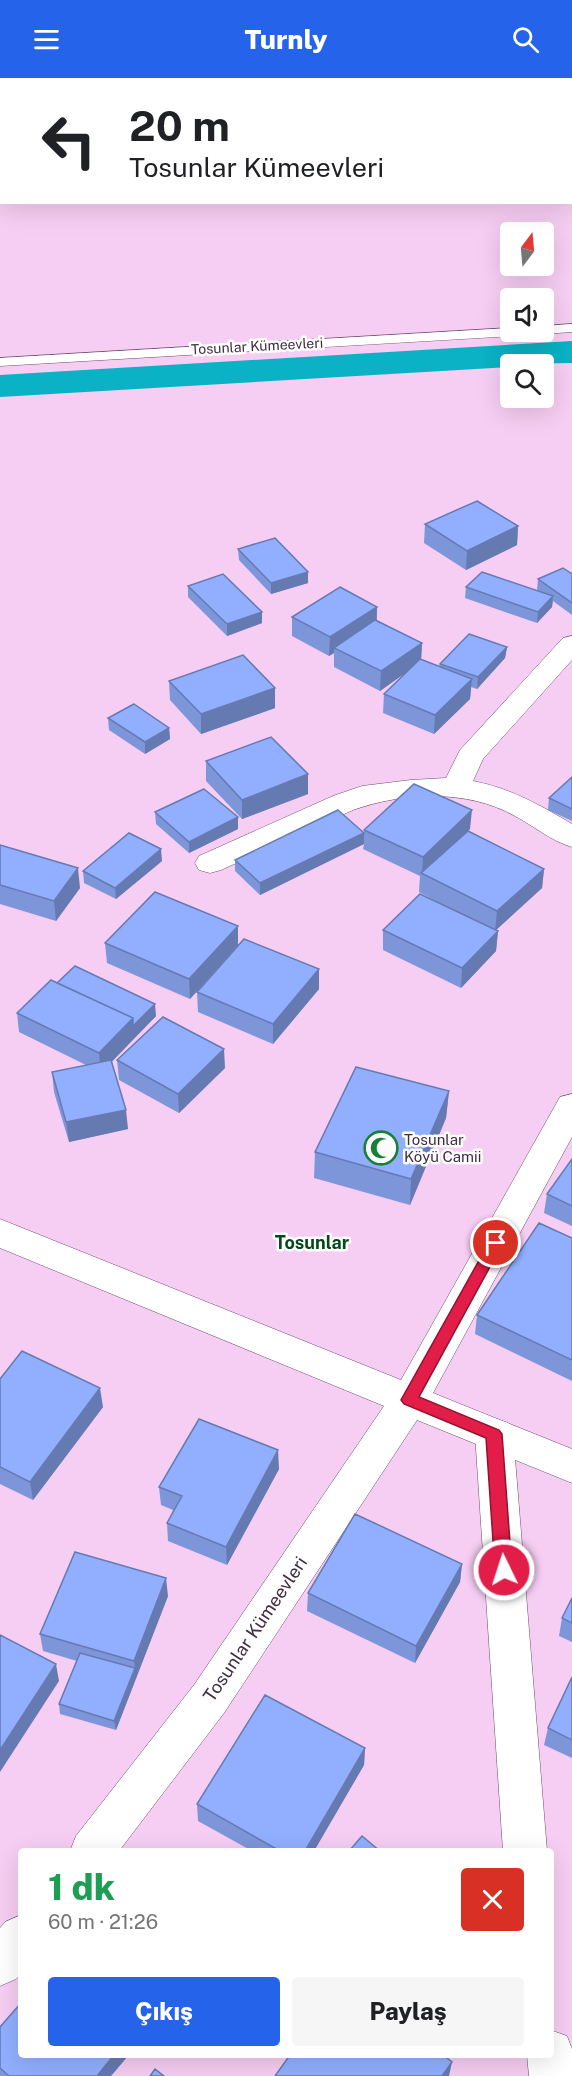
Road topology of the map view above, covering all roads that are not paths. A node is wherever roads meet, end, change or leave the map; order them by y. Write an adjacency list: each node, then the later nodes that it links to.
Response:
1 (572, 328): 2 (lane)
2 (554, 329)
3 (500, 333): 4 (lane, Tosunlar Kümeevleri)
4 (0, 362)
5 (572, 644): 6 (street)
6 (456, 788): 7 (street); 8 (street)
7 (572, 837)
8 (210, 863)
9 (572, 1106): 11 (street, Tosunlar Kümeevleri)
10 (0, 1233): 11 (street)
11 (409, 1400): 12 (street); 14 (street, Tosunlar Kümeevleri)
12 (494, 1434): 13 (street); 15 (street)
13 (572, 1466)
14 (94, 1848)
15 (525, 1848)
16 (18, 1942): 17 (street)
17 (0, 1963)
18 (551, 2058): 19 (street)
19 (553, 2076)

